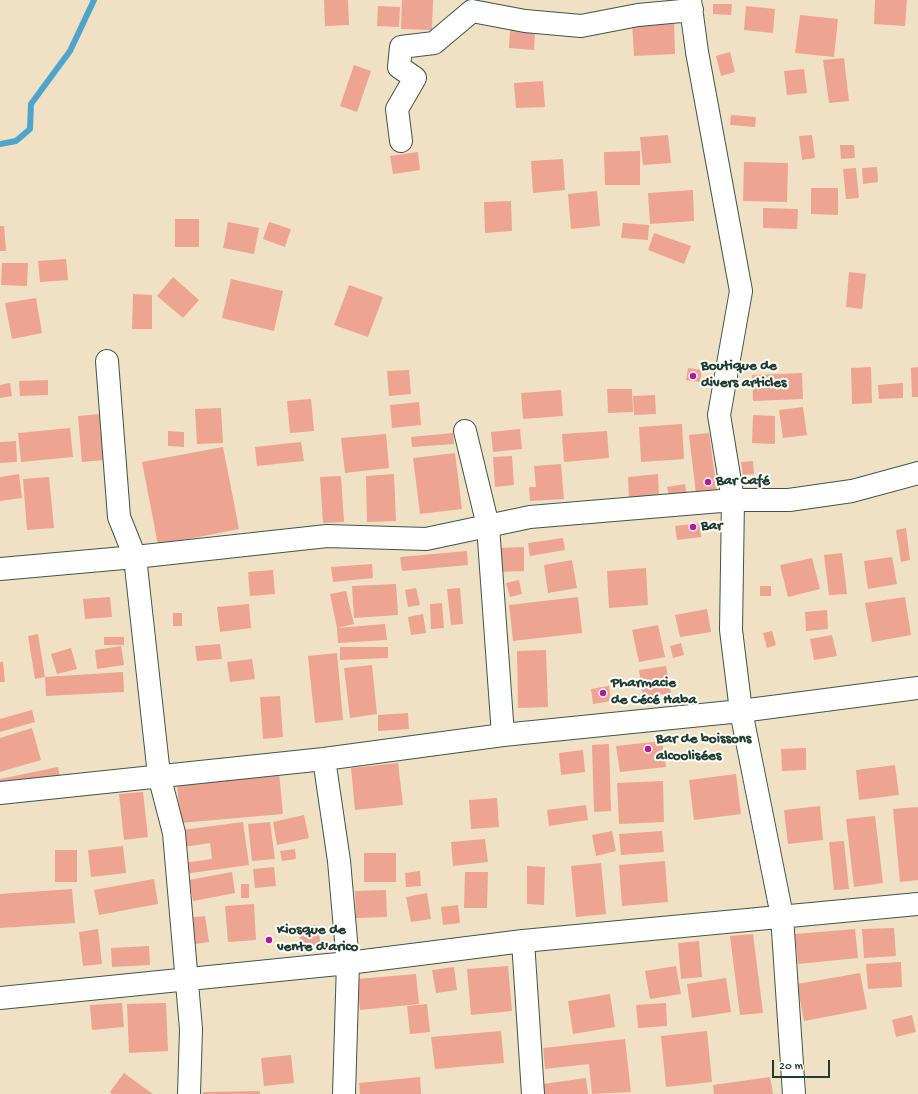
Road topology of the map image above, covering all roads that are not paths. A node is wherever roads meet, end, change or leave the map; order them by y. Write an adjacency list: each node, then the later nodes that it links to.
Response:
1 (691, 5): 2 (street); 6 (street)
2 (401, 141)
3 (107, 361): 8 (street)
4 (465, 431): 7 (street)
5 (918, 473): 6 (street)
6 (733, 500): 7 (street); 11 (street)
7 (488, 526): 8 (street); 12 (street)
8 (135, 557): 9 (street); 14 (street)
9 (0, 569)
10 (918, 688): 11 (street)
11 (741, 711): 12 (street); 17 (street)
12 (504, 735): 13 (street)
13 (324, 759): 14 (street); 19 (street)
14 (160, 775): 15 (street); 20 (street)
15 (0, 793)
16 (918, 904): 17 (street)
17 (782, 916): 18 (street); 25 (street)
18 (523, 941): 19 (street); 24 (street)
19 (348, 963): 20 (street); 23 (street)
20 (187, 980): 21 (street); 22 (street)
21 (0, 998)
22 (188, 1094)
23 (344, 1094)
24 (533, 1094)
25 (794, 1094)

